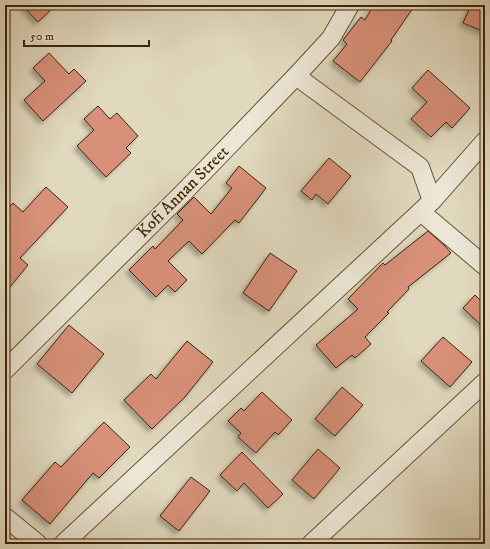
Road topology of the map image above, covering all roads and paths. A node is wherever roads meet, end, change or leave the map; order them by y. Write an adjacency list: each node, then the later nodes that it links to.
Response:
1 (350, 5): 2 (street, Kofi Annan Street)
2 (296, 76): 4 (street); 6 (street, Kofi Annan Street)
3 (485, 141): 4 (street)
4 (426, 206): 5 (street); 10 (street)
5 (485, 266)
6 (5, 370)
7 (485, 382): 11 (street)
8 (5, 517): 9 (street)
9 (38, 544)
10 (63, 544)
11 (311, 544)

